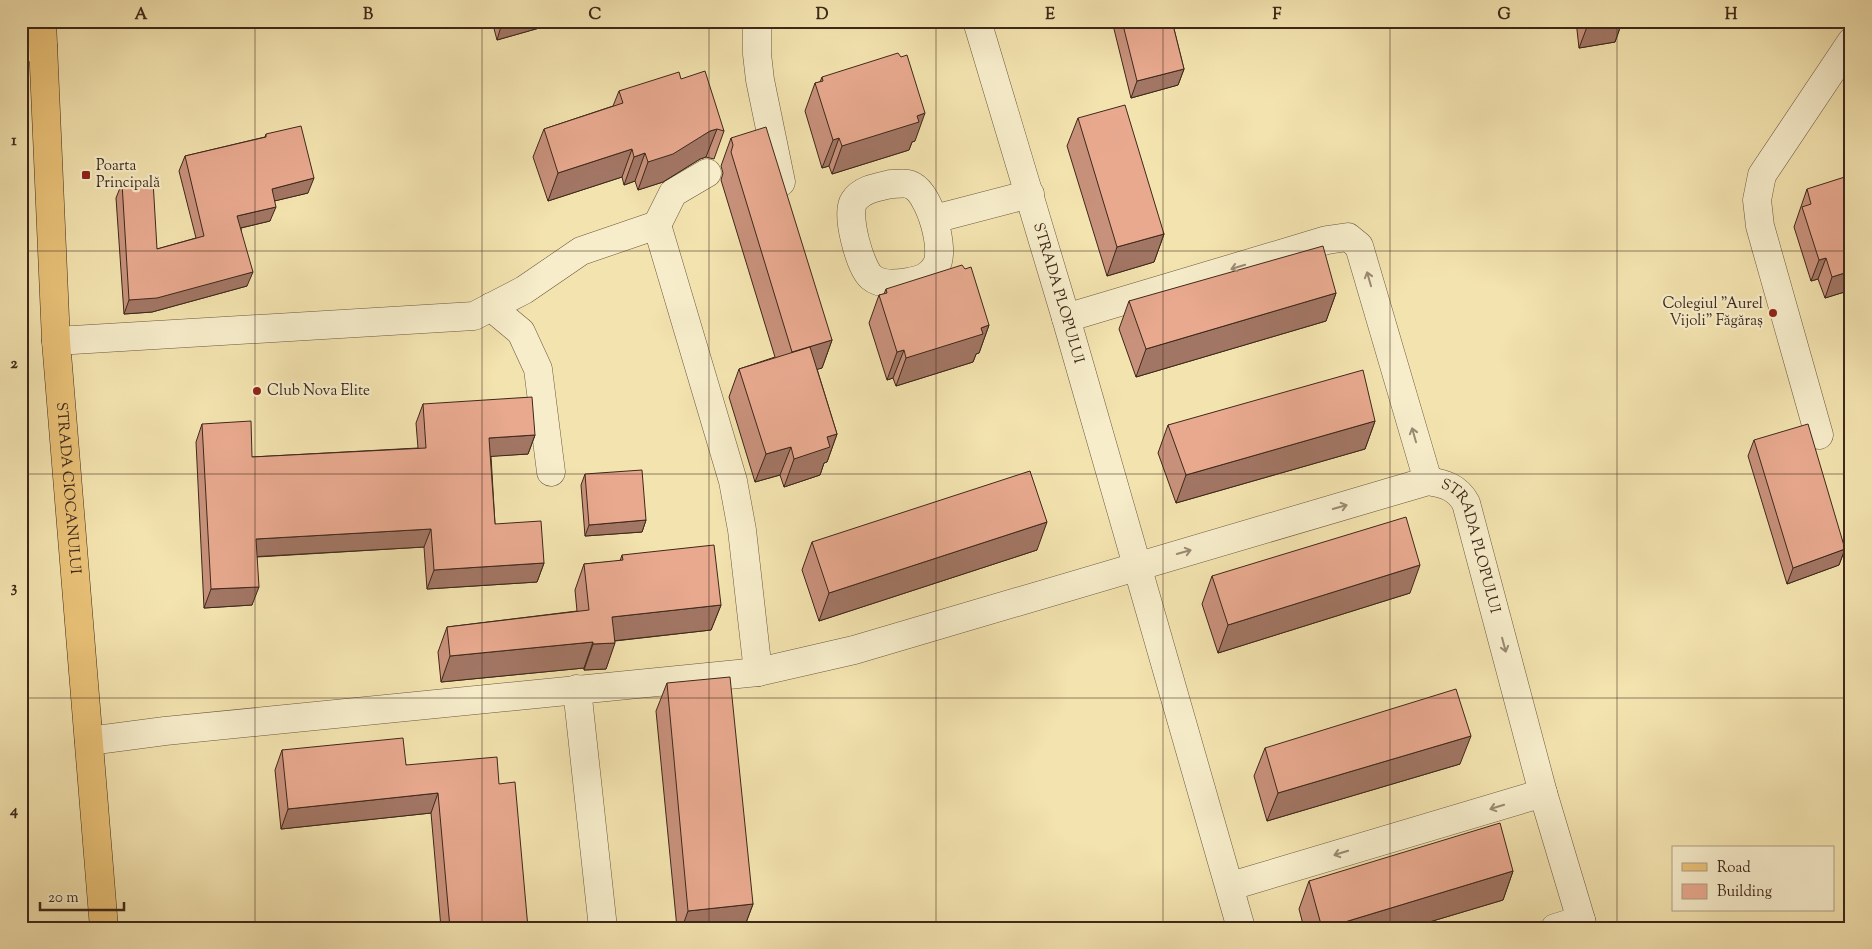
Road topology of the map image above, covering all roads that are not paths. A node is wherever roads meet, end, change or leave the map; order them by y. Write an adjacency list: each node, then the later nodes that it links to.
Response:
1 (62, 21): 4 (main road)
2 (757, 21): 7 (street)
3 (978, 21): 8 (street, STRADA PLOPULUI)
4 (36, 38): 13 (main road, STRADA CIOCANULUI)
5 (1851, 42): 14 (street)
6 (707, 173): 10 (street)
7 (781, 182)
8 (1030, 194): 9 (street); 12 (street, STRADA PLOPULUI)
9 (934, 219)
10 (657, 225): 11 (street); 18 (street)
11 (492, 307): 13 (street); 15 (street)
12 (1066, 318): 16 (street, one-way to 12); 17 (street, STRADA PLOPULUI)
13 (56, 341): 20 (main road, STRADA CIOCANULUI)
14 (1819, 435)
15 (551, 472)
16 (1428, 481): 17 (street, STRADA PLOPULUI, one-way to 16); 21 (street, STRADA PLOPULUI, one-way to 21)
17 (1137, 565): 18 (street); 22 (street, STRADA PLOPULUI)
18 (758, 672): 19 (street)
19 (578, 689): 20 (street); 25 (street)
20 (89, 741): 24 (main road, STRADA CIOCANULUI)
21 (1544, 793): 22 (street, one-way to 22); 23 (street, STRADA PLOPULUI)
22 (1231, 886): 26 (street, STRADA PLOPULUI)
23 (1582, 924): 27 (street, STRADA PLOPULUI)
24 (104, 928)
25 (603, 928)
26 (1241, 928)
27 (1555, 928)

